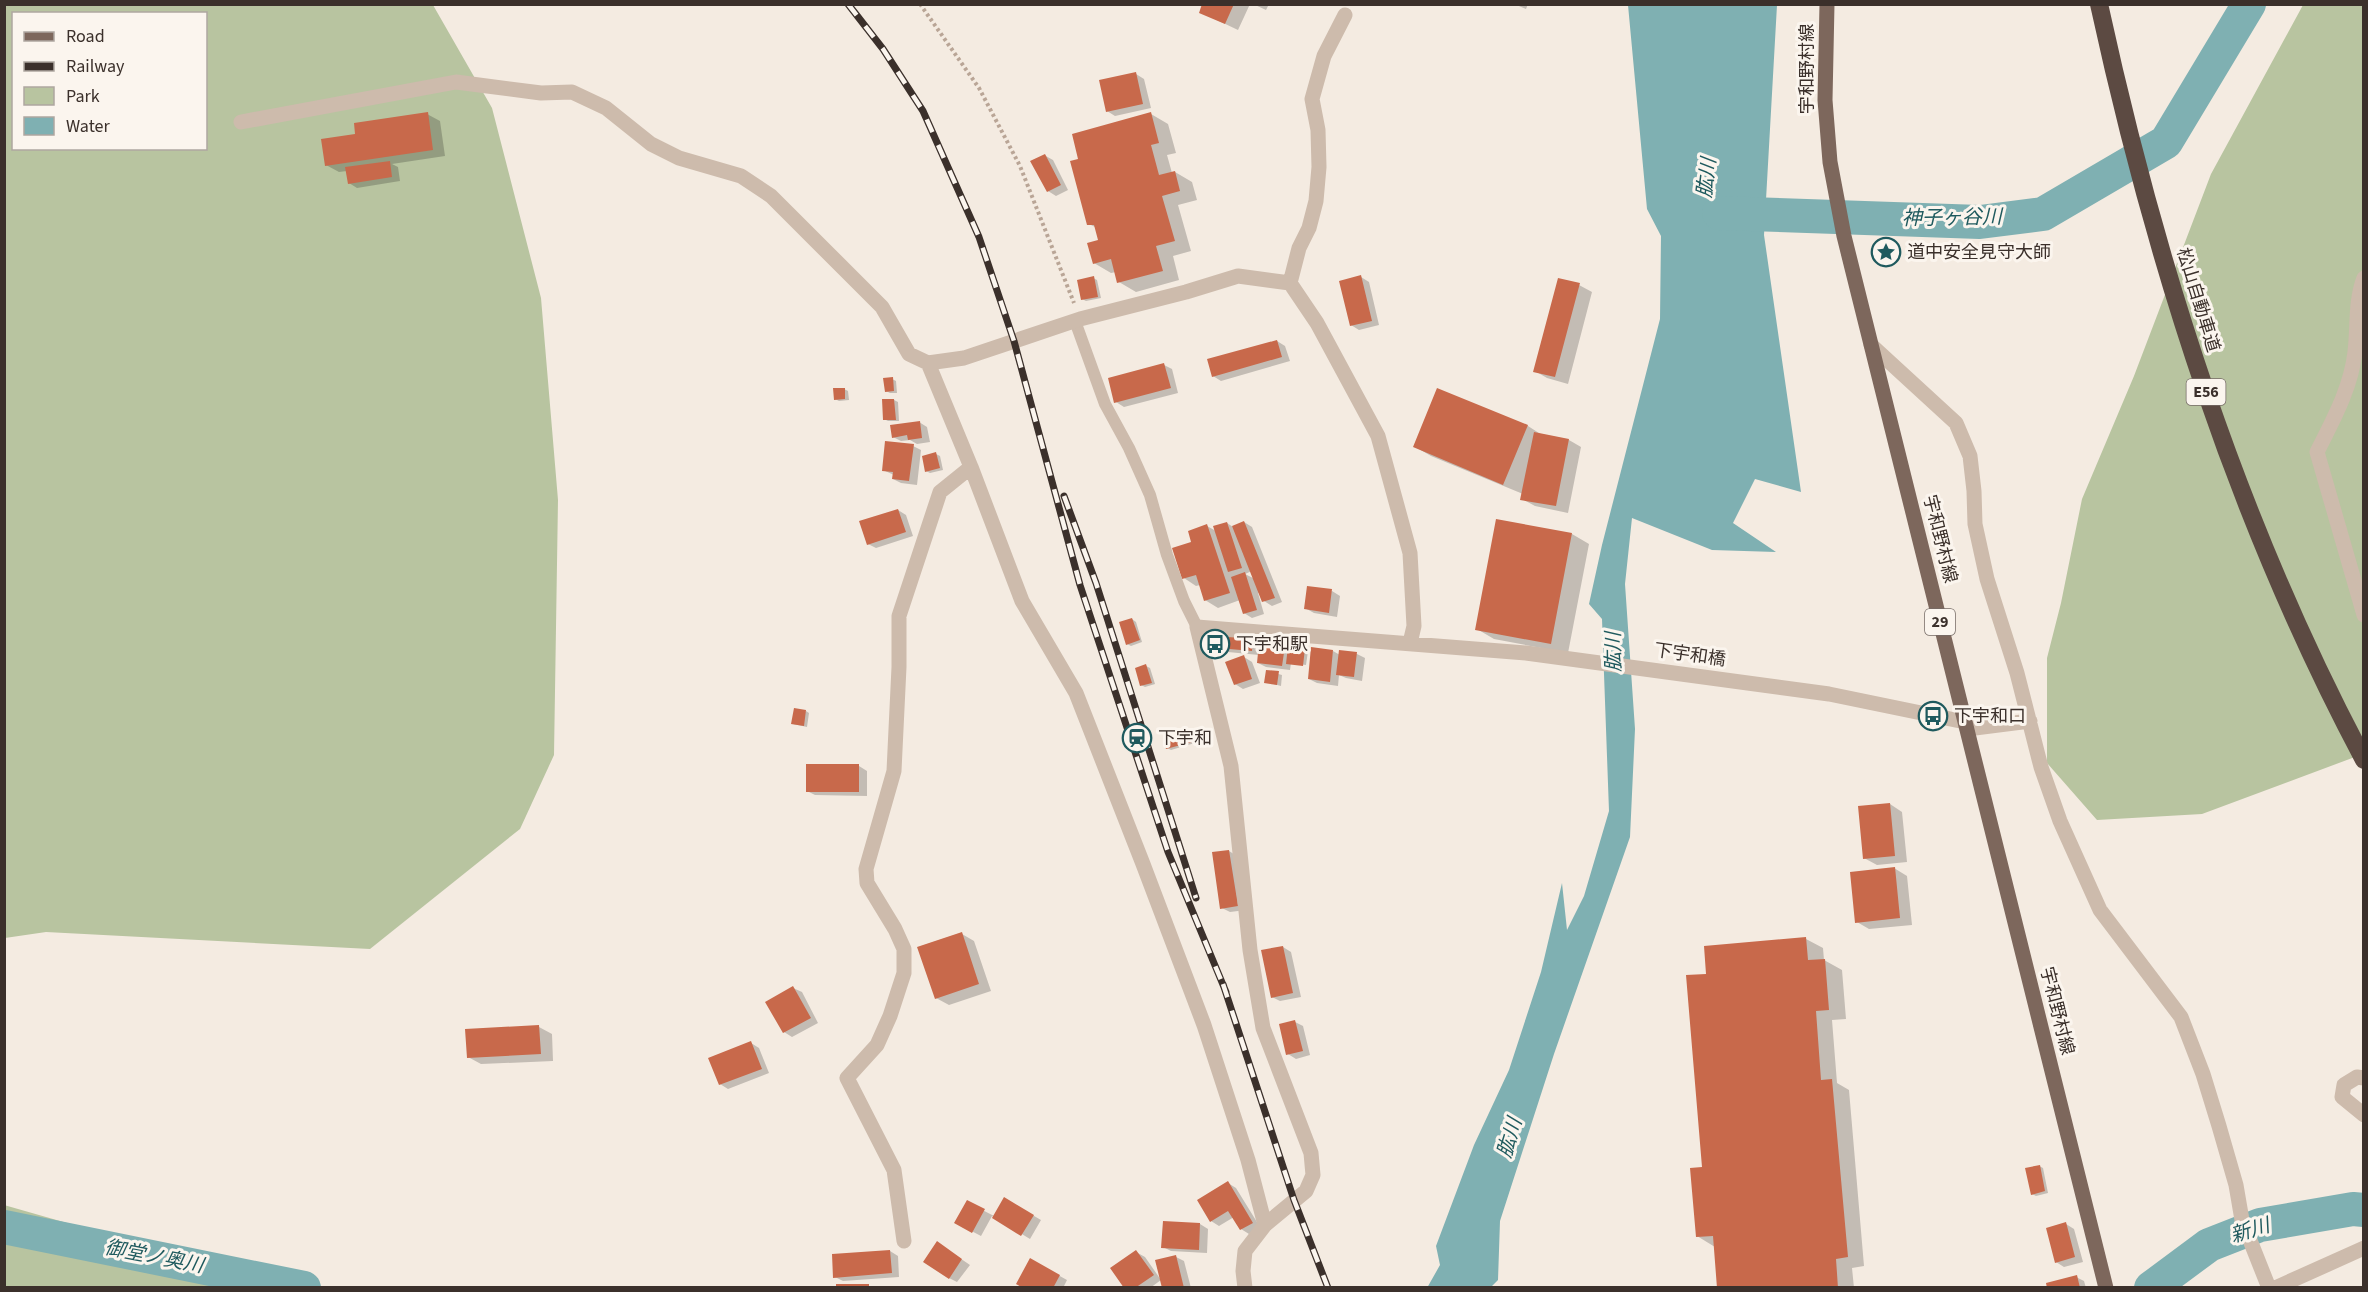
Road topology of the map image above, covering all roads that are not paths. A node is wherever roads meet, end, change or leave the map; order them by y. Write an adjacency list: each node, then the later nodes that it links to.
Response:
1 (1827, 4): 8 (main road, 宇和野村線 / 29)
2 (2099, 4): 16 (highway, 松山自動車道 / E56)
3 (1346, 15): 6 (street)
4 (242, 122): 9 (street)
5 (2364, 278): 11 (street)
6 (1290, 283): 7 (street); 13 (street)
7 (1077, 320): 9 (street); 12 (lane)
8 (1871, 345): 14 (street); 15 (main road, 宇和野村線 / 29)
9 (928, 363): 10 (street)
10 (971, 467): 19 (street); 20 (street)
11 (2364, 615)
12 (1197, 627): 13 (street, 下宇和橋); 19 (street)
13 (1410, 643): 15 (street, 下宇和橋)
14 (2030, 721): 15 (street, 下宇和橋); 24 (street)
15 (1966, 726): 23 (main road, 宇和野村線 / 29)
16 (2364, 760)
17 (2364, 1078): 18 (street)
18 (2364, 1115)
19 (1265, 1225): 22 (street)
20 (904, 1241)
21 (2364, 1248): 25 (street)
22 (1245, 1287)
23 (2106, 1287)
24 (2270, 1287)
25 (2275, 1287)

